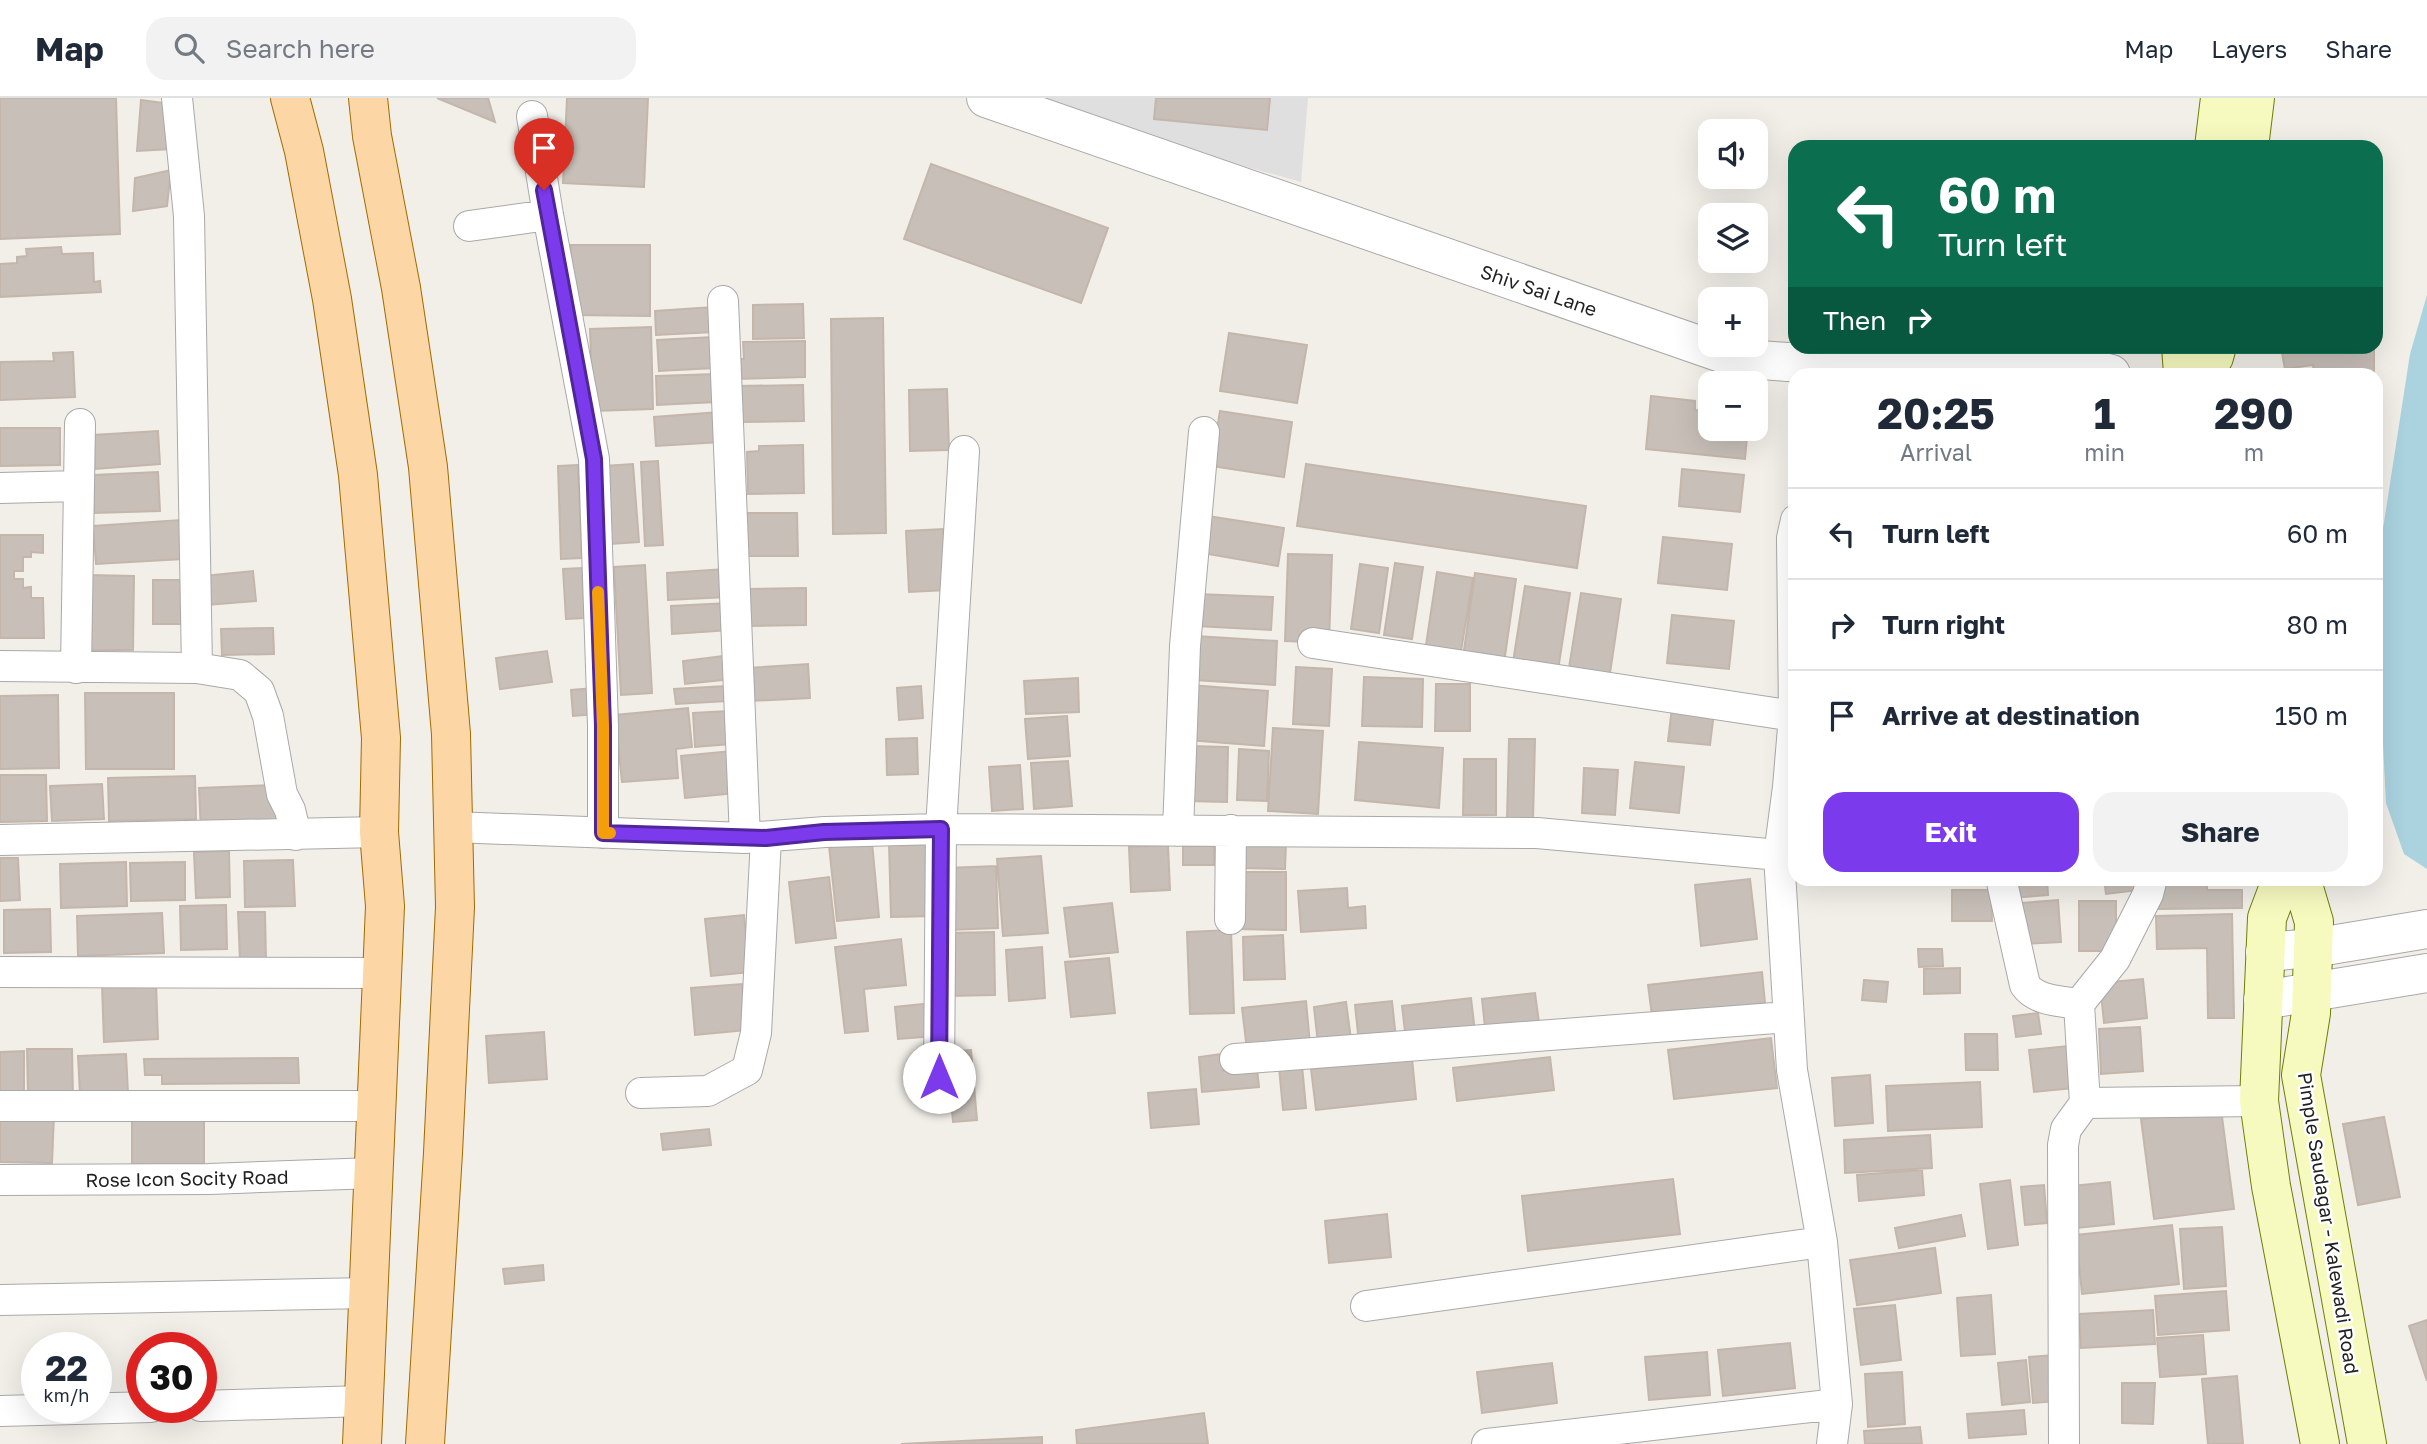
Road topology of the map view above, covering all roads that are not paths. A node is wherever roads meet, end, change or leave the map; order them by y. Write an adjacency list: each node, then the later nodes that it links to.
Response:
1 (177, 98): 23 (street)
2 (290, 98): 30 (main road)
3 (986, 98): 13 (street, Shiv Sai Lane)
4 (2220, 98): 8 (main road)
5 (2255, 98): 9 (main road)
6 (370, 99): 26 (main road)
7 (532, 116): 10 (street)
8 (2215, 140)
9 (2250, 140)
10 (548, 215): 11 (street); 31 (street)
11 (469, 226)
12 (723, 302): 33 (street)
13 (1822, 367): 14 (street, Shiv Sai Lane)
14 (2074, 368)
15 (80, 424): 18 (street)
16 (1204, 432): 29 (street)
17 (964, 451): 27 (street)
18 (79, 486): 19 (street); 22 (street)
19 (0, 488)
20 (1313, 643): 24 (street)
21 (0, 666): 22 (street)
22 (76, 668): 23 (street)
23 (197, 668): 32 (street)
24 (1788, 715)
25 (1788, 787): 35 (street)
26 (453, 827): 31 (street); 70 (main road)
27 (941, 829): 29 (street); 33 (street); 52 (street)
28 (1231, 830): 29 (street); 35 (street); 40 (street)
29 (1178, 831)
30 (379, 832): 32 (street); 45 (main road)
31 (603, 833): 33 (street)
32 (296, 835): 34 (street)
33 (755, 838): 53 (street)
34 (0, 840)
35 (1779, 855): 50 (street)
36 (2003, 886): 49 (street)
37 (2150, 886): 49 (street)
38 (2280, 886): 43 (main road)
39 (2303, 886): 42 (main road, Pimple Saudagar - Kalewadi Road)
40 (1230, 919)
41 (2427, 929): 42 (street)
42 (2313, 948): 43 (street); 47 (main road, Pimple Saudagar - Kalewadi Road)
43 (2264, 952): 48 (main road)
44 (0, 972): 45 (street)
45 (383, 973): 56 (main road)
46 (2427, 973): 47 (street)
47 (2312, 993): 48 (street); 75 (main road, Pimple Saudagar - Kalewadi Road)
48 (2263, 1000): 54 (main road)
49 (2079, 1004): 55 (street)
50 (1788, 1017): 51 (street); 60 (street)
51 (1235, 1059)
52 (939, 1077)
53 (641, 1093)
54 (2259, 1101): 55 (street); 74 (main road)
55 (2085, 1103): 73 (street)
56 (377, 1105): 57 (street); 58 (main road)
57 (0, 1106)
58 (374, 1173): 59 (street, Rose Icon Socity Road); 61 (main road)
59 (0, 1180)
60 (1822, 1242): 63 (street); 65 (street)
61 (368, 1293): 62 (street); 64 (main road)
62 (0, 1300)
63 (1366, 1306)
64 (364, 1401): 66 (street); 69 (main road)
65 (1837, 1404): 71 (street); 72 (street)
66 (217, 1406)
67 (126, 1408): 68 (street)
68 (0, 1411)
69 (362, 1444)
70 (425, 1444)
71 (1487, 1444)
72 (1832, 1444)
73 (2064, 1444)
74 (2320, 1444)
75 (2367, 1444)

